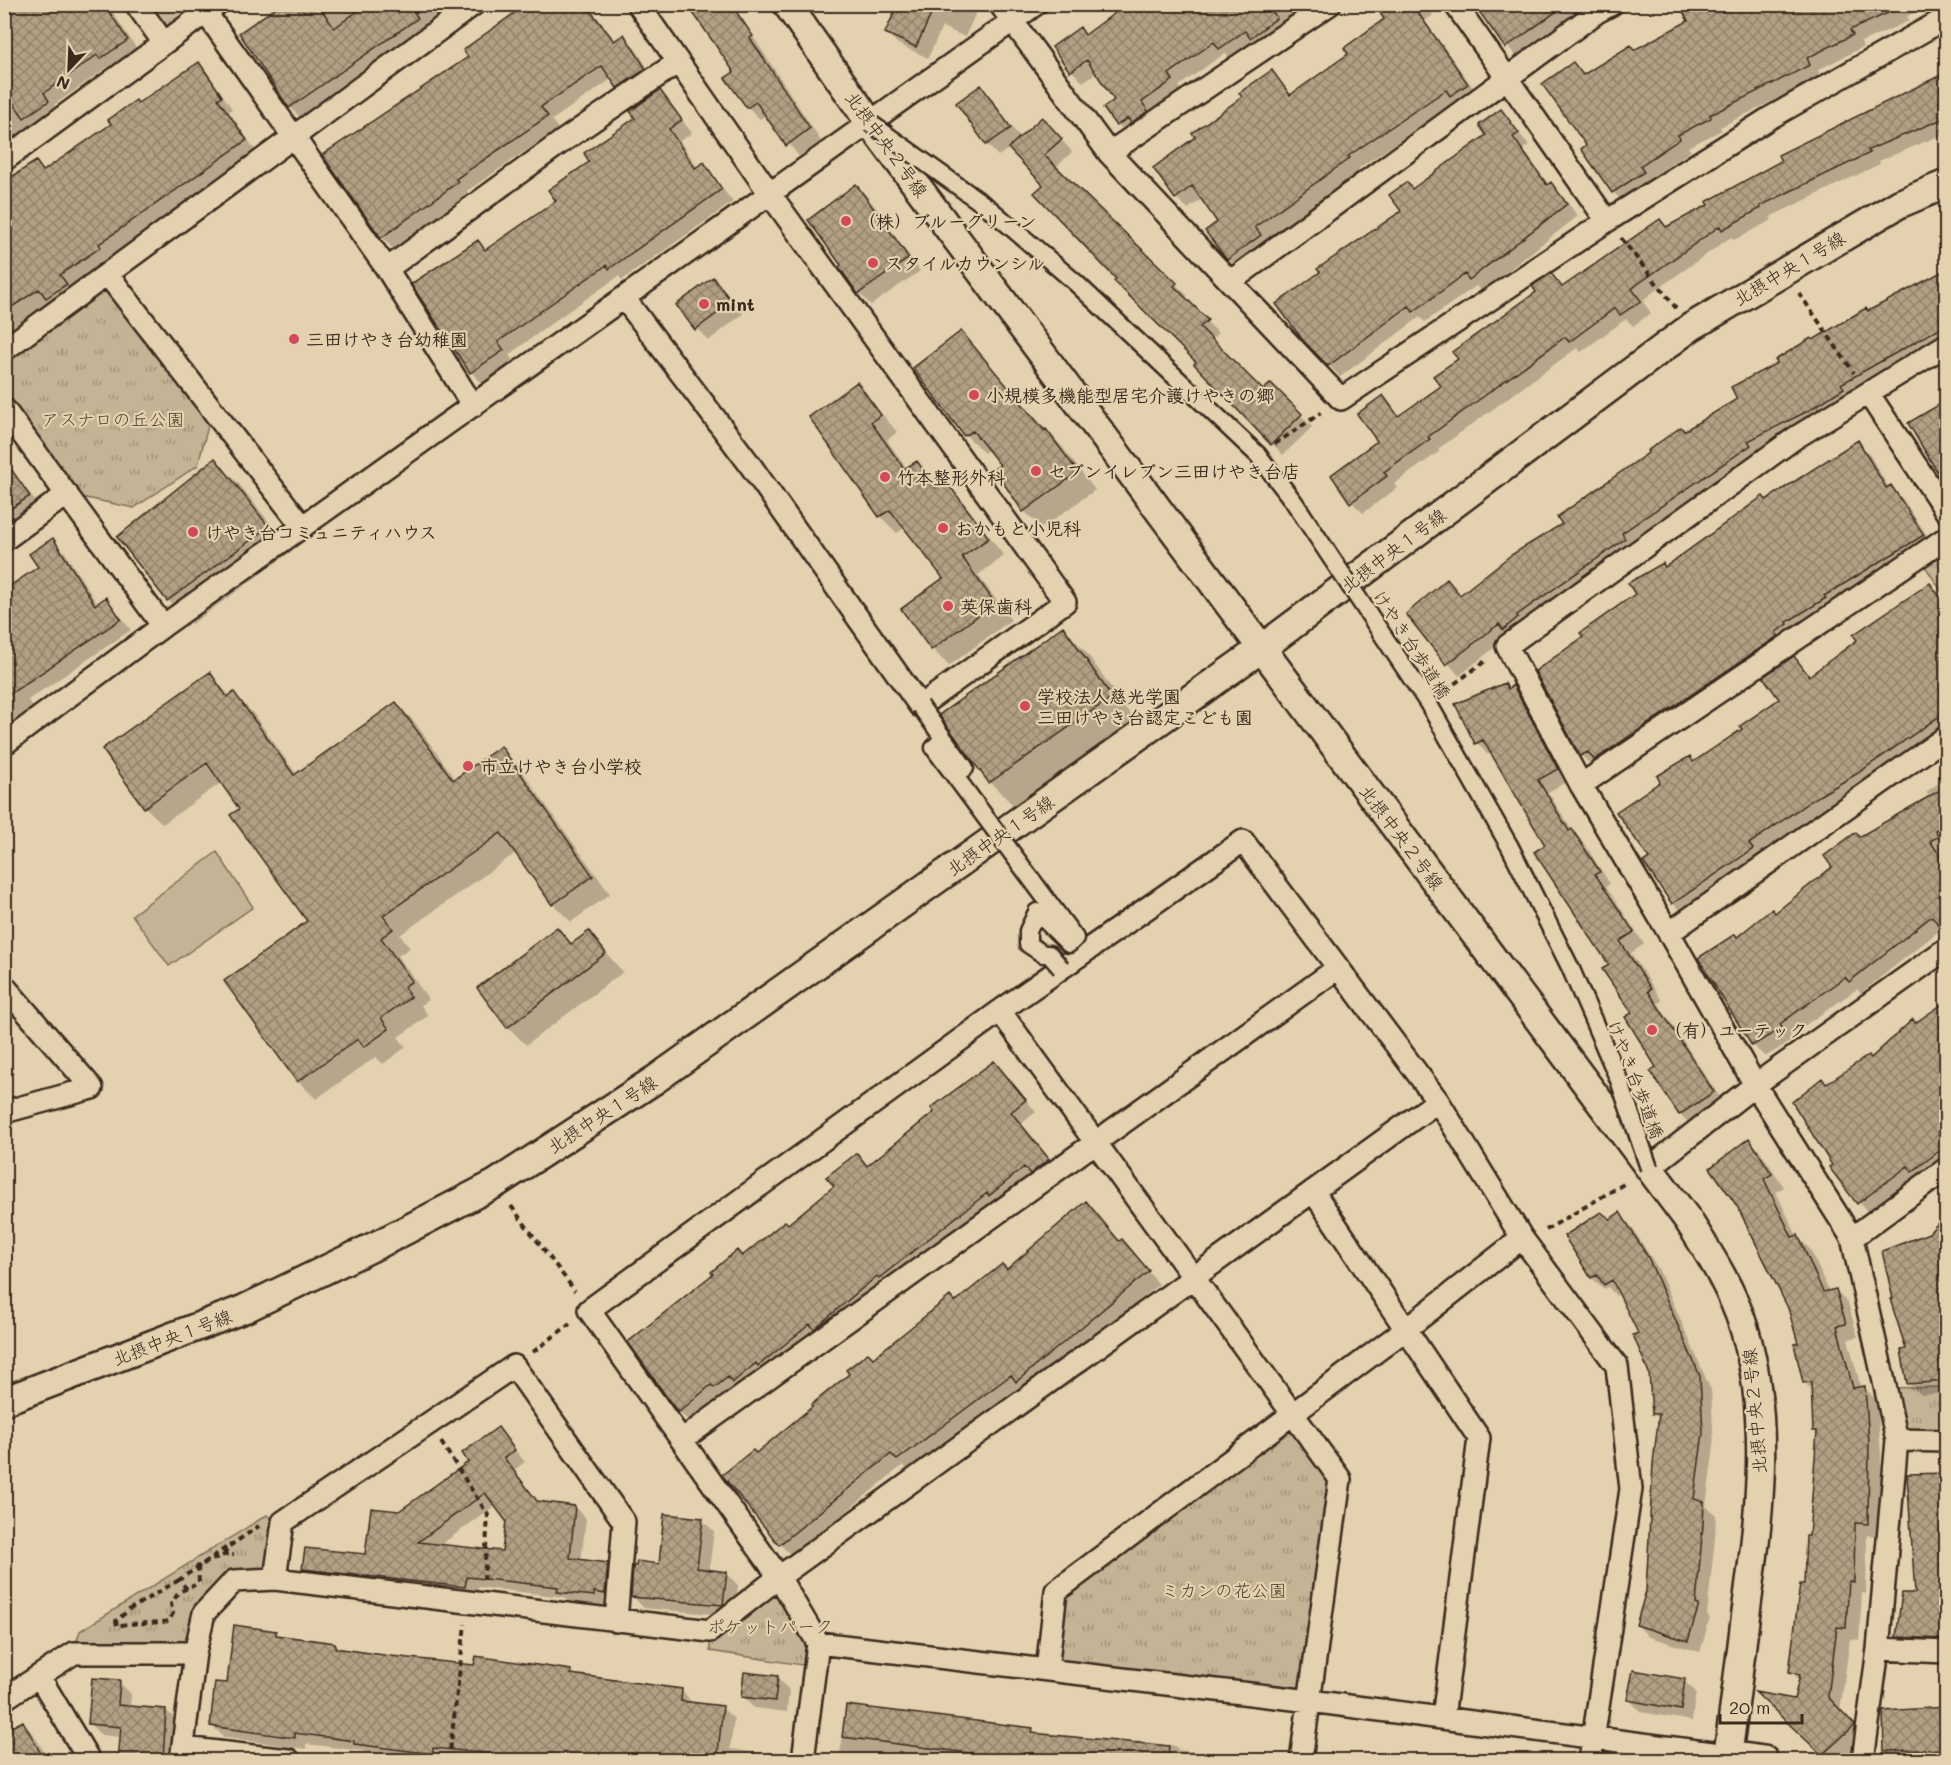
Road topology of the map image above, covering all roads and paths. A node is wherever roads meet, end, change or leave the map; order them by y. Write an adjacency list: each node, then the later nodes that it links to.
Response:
1 (136, 4): 13 (street)
2 (474, 4): 17 (street)
3 (638, 4): 14 (street)
4 (787, 4): 16 (street, 北摂中央２号線)
5 (1000, 4): 12 (street)
6 (1036, 4): 12 (street)
7 (1330, 4): 18 (street)
8 (1455, 4): 15 (street)
9 (1612, 4): 15 (street)
10 (211, 9): 13 (street); 17 (street)
11 (1947, 18): 22 (street)
12 (1013, 22): 16 (street); 18 (street)
13 (164, 43): 19 (street)
14 (678, 62): 21 (street); 23 (street)
15 (1509, 79): 22 (street); 26 (street)
16 (870, 123): 21 (street); 35 (street, けやき台歩道橋, bridge); 43 (street, 北摂中央２号線)
17 (294, 138): 23 (street); 25 (street)
18 (1109, 153): 26 (street)
19 (4, 160)
20 (1947, 184): 24 (street, 北摂中央１号線)
21 (770, 194): 27 (street); 45 (street)
22 (1607, 221): 28 (path); 32 (street)
23 (387, 269): 33 (street)
24 (1784, 270): 28 (street, 北摂中央１号線); 31 (path)
25 (108, 275): 30 (street); 38 (street)
26 (1231, 281): 32 (street)
27 (624, 298): 33 (street); 45 (street)
28 (1691, 327): 43 (street, 北摂中央１号線)
29 (1947, 345): 31 (street)
30 (4, 350)
31 (1868, 393): 37 (street); 42 (street)
32 (1341, 399): 35 (path)
33 (473, 406): 38 (street)
34 (4, 410): 36 (street)
35 (1258, 455): 44 (street, けやき台歩道橋, bridge)
36 (67, 494): 40 (street); 41 (street)
37 (1947, 511)
38 (303, 527): 41 (street)
39 (1947, 538): 48 (street)
40 (4, 540)
41 (163, 626): 47 (street)
42 (1506, 646): 44 (path); 48 (street)
43 (1262, 648): 59 (street, 北摂中央２号線); 61 (street, 北摂中央１号線)
44 (1428, 703): 59 (street, けやき台歩道橋, bridge)
45 (920, 706): 51 (street, bridge)
46 (1947, 737): 49 (street)
47 (4, 744)
48 (1581, 785): 49 (street)
49 (1669, 933): 55 (street)
50 (1947, 949): 55 (street)
51 (1061, 968): 52 (street); 54 (street)
52 (1338, 968): 56 (street); 58 (street)
53 (4, 986): 57 (street)
54 (1000, 1011): 58 (street); 66 (street)
55 (1755, 1085): 59 (street); 64 (street)
56 (1438, 1101): 62 (street); 63 (street)
57 (4, 1112)
58 (1097, 1143): 65 (street); 72 (street)
59 (1649, 1168): 63 (path); 101 (street, 北摂中央２号線)
60 (1947, 1169): 64 (street)
61 (495, 1184): 66 (path); 69 (street, 北摂中央１号線)
62 (1313, 1191): 65 (street); 67 (street)
63 (1522, 1238): 67 (street); 99 (street)
64 (1852, 1238): 73 (street)
65 (1196, 1278): 70 (street); 80 (street)
66 (589, 1310): 68 (path); 72 (street)
67 (1406, 1329): 70 (street); 98 (street)
68 (514, 1366): 71 (street); 89 (street)
69 (4, 1401)
70 (1293, 1413): 94 (street); 97 (street)
71 (429, 1424): 81 (street); 88 (path)
72 (683, 1439): 80 (street)
73 (1897, 1440): 74 (street); 91 (street)
74 (1947, 1441)
75 (255, 1536): 76 (path)
76 (228, 1547): 77 (path); 79 (path)
77 (224, 1555): 78 (path); 79 (path)
78 (235, 1555)
79 (198, 1566): 82 (path); 83 (path)
80 (779, 1577): 89 (street); 90 (street)
81 (275, 1579): 87 (street); 88 (street)
82 (179, 1580): 84 (path); 85 (path)
83 (199, 1583): 85 (path); 87 (path)
84 (170, 1587): 86 (path); 86 (path)
85 (188, 1589): 86 (path)
86 (179, 1592)
87 (223, 1593): 93 (street)
88 (475, 1604): 89 (street); 104 (path)
89 (616, 1621)
90 (818, 1643): 94 (street); 105 (street)
91 (1878, 1649): 92 (street); 109 (street)
92 (1947, 1652)
93 (195, 1653): 95 (street); 100 (street)
94 (1047, 1670): 97 (street)
95 (39, 1676): 96 (street); 102 (street)
96 (4, 1699)
97 (1310, 1701): 98 (street); 106 (street)
98 (1443, 1718): 99 (street)
99 (1593, 1738): 101 (street); 107 (street)
100 (182, 1754): 103 (street)
101 (1727, 1758): 108 (street)
102 (89, 1761)
103 (289, 1761)
104 (449, 1761)
105 (803, 1761)
106 (1301, 1761)
107 (1590, 1761)
108 (1764, 1761)
109 (1863, 1761)

